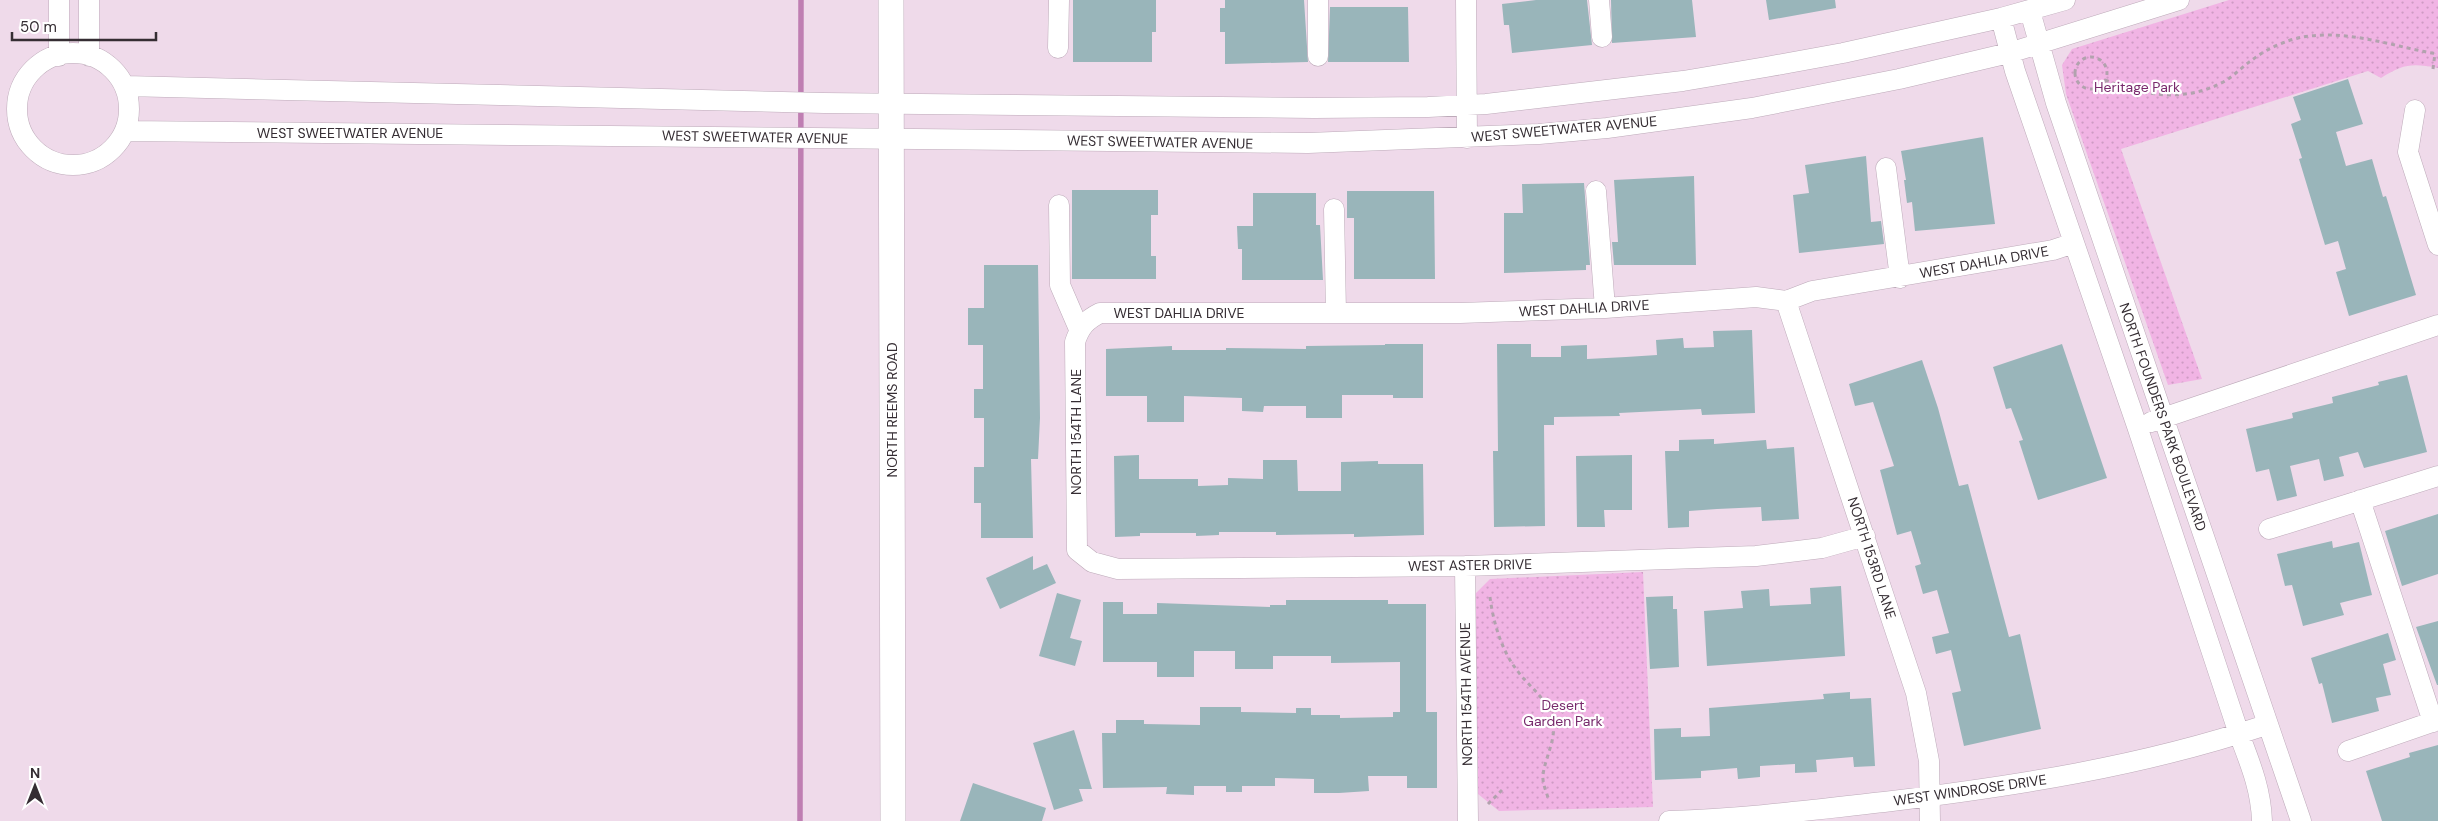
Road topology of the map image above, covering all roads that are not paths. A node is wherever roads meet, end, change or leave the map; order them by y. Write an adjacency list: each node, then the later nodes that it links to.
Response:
1 (59, 0): 16 (street)
2 (89, 0): 17 (street)
3 (891, 0): 20 (main road, NORTH REEMS ROAD)
4 (1059, 0): 14 (street)
5 (1318, 0): 18 (street)
6 (1466, 0): 21 (street)
7 (1598, 0): 12 (street)
8 (2065, 0): 10 (street)
9 (2178, 0): 13 (street, WEST SWEETWATER AVENUE)
10 (2030, 11): 11 (street); 13 (street, NORTH FOUNDERS PARK BOULEVARD)
11 (2001, 18): 15 (street, NORTH FOUNDERS PARK BOULEVARD); 21 (street)
12 (1602, 37)
13 (2038, 43): 15 (street, WEST SWEETWATER AVENUE); 38 (street, NORTH FOUNDERS PARK BOULEVARD)
14 (1058, 48)
15 (2009, 53): 24 (street, WEST SWEETWATER AVENUE); 30 (street, NORTH FOUNDERS PARK BOULEVARD)
16 (59, 56): 17 (street); 23 (street)
17 (89, 56): 19 (street)
18 (1318, 56)
19 (125, 86): 20 (street); 23 (street)
20 (892, 103): 21 (street); 25 (main road, NORTH REEMS ROAD)
21 (1466, 105): 24 (street)
22 (2415, 110): 31 (street)
23 (125, 131): 25 (street, WEST SWEETWATER AVENUE)
24 (1467, 138): 25 (street, WEST SWEETWATER AVENUE)
25 (892, 139): 51 (main road, NORTH REEMS ROAD)
26 (1886, 168): 32 (street)
27 (1596, 191): 34 (street)
28 (1059, 205): 36 (street)
29 (1334, 209): 35 (street)
30 (2074, 243): 32 (street, WEST DAHLIA DRIVE); 39 (street, NORTH FOUNDERS PARK BOULEVARD)
31 (2438, 245)
32 (1900, 278): 33 (street, WEST DAHLIA DRIVE)
33 (1786, 301): 34 (street, WEST DAHLIA DRIVE); 43 (street, NORTH 153RD LANE)
34 (1605, 308): 35 (street, WEST DAHLIA DRIVE)
35 (1336, 313): 36 (street, WEST DAHLIA DRIVE)
36 (1084, 324): 44 (street, NORTH 154TH LANE)
37 (2438, 325): 38 (street)
38 (2164, 418): 39 (street); 47 (street, NORTH FOUNDERS PARK BOULEVARD)
39 (2137, 426): 48 (street, NORTH FOUNDERS PARK BOULEVARD)
40 (2438, 476): 41 (street)
41 (2360, 500): 42 (street); 46 (street)
42 (2269, 529)
43 (1865, 536): 45 (street, WEST ASTER DRIVE); 50 (street, NORTH 153RD LANE)
44 (1077, 550): 45 (street, WEST ASTER DRIVE)
45 (1465, 566): 52 (street, NORTH 154TH AVENUE)
46 (2436, 721): 49 (street)
47 (2266, 725): 48 (street, WEST WINDROSE DRIVE); 56 (street, NORTH FOUNDERS PARK BOULEVARD)
48 (2239, 734): 50 (street, WEST WINDROSE DRIVE); 55 (street, NORTH FOUNDERS PARK BOULEVARD)
49 (2348, 750)
50 (1930, 796): 53 (street, WEST WINDROSE DRIVE); 54 (street, NORTH 153RD LANE)
51 (894, 821)
52 (1468, 821)
53 (1669, 821)
54 (1930, 821)
55 (2262, 821)
56 (2301, 821)

